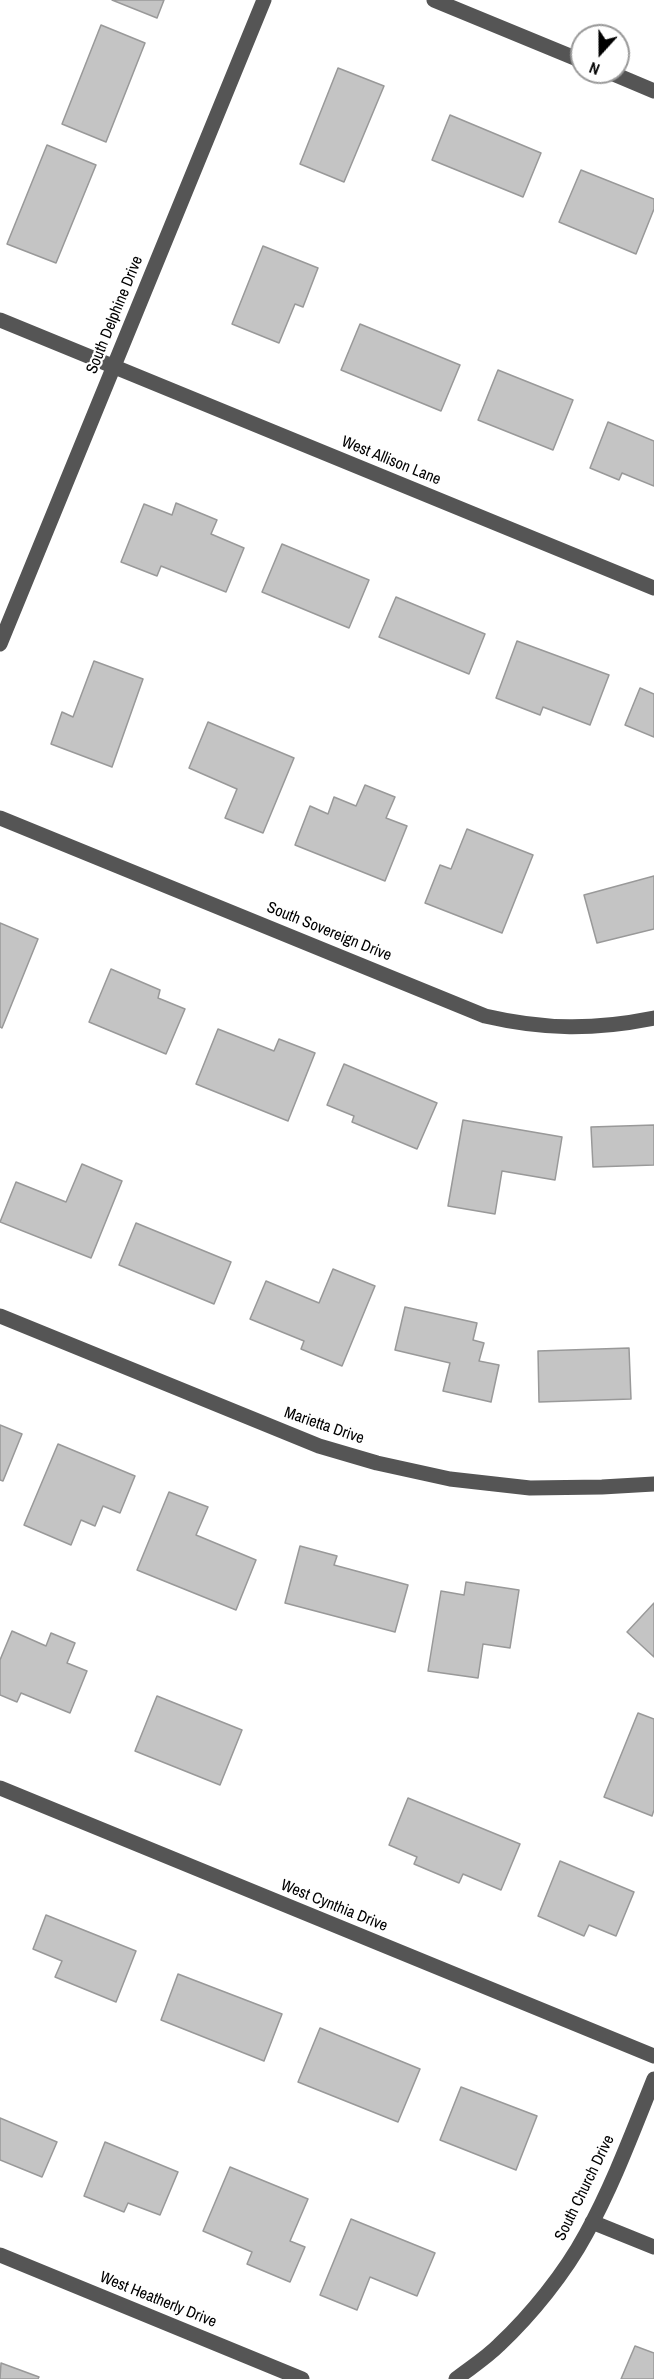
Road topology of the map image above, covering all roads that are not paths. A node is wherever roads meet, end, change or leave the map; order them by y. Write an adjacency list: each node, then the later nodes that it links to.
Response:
1 (264, 0): 7 (street, South Delphine Drive)
2 (434, 0): 3 (street)
3 (570, 56)
4 (630, 81): 5 (street)
5 (654, 91)
6 (0, 320): 7 (street, West Allison Lane)
7 (114, 367): 8 (street, West Allison Lane); 9 (street, South Delphine Drive)
8 (654, 588)
9 (0, 644)
10 (0, 818): 11 (street, South Sovereign Drive)
11 (654, 1018)
12 (0, 1316): 13 (street, Marietta Drive)
13 (654, 1484)
14 (0, 1788): 15 (street, West Cynthia Drive)
15 (654, 2056)
16 (654, 2079): 17 (street, South Church Drive)
17 (592, 2222): 18 (street); 21 (street, South Church Drive)
18 (654, 2247)
19 (0, 2255): 20 (street, West Heatherly Drive)
20 (303, 2379)
21 (456, 2379)

